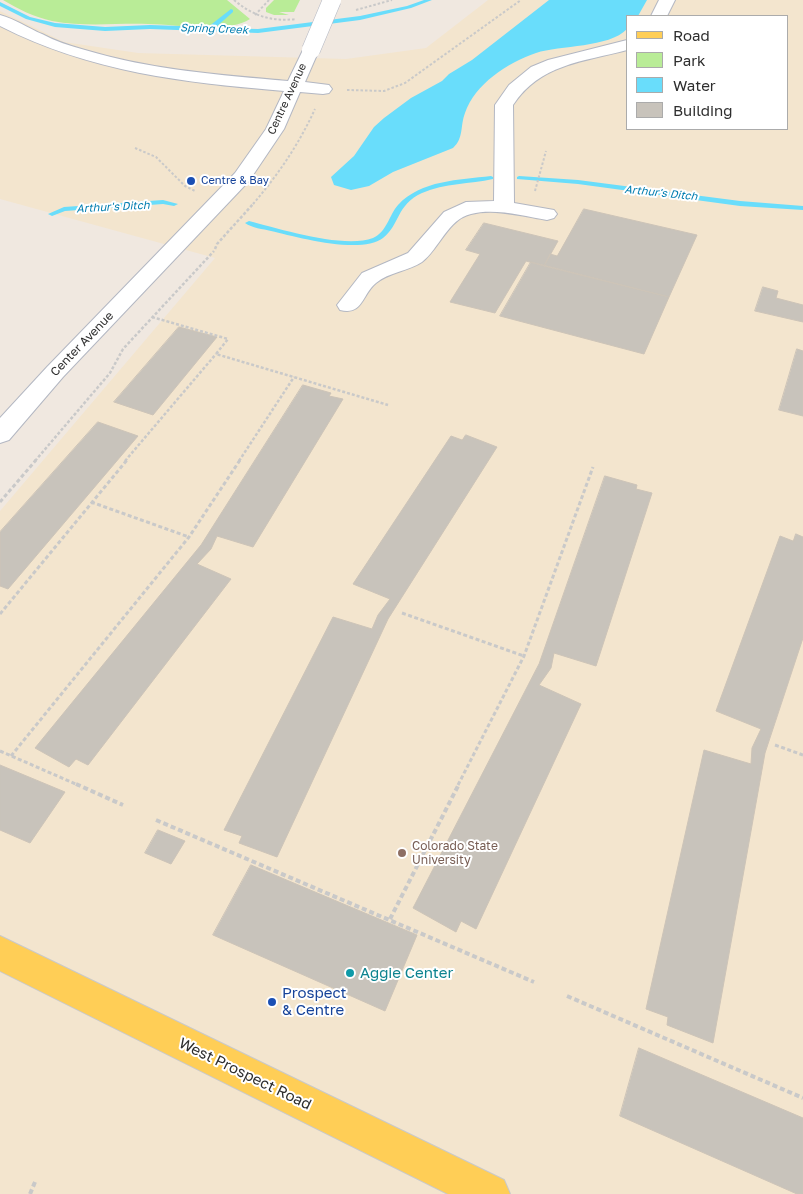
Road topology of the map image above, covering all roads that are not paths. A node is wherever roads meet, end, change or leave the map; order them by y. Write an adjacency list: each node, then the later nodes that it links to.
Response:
1 (332, 0): 6 (street, Centre Avenue, bridge)
2 (667, 0): 3 (street)
3 (660, 15)
4 (0, 20): 6 (street)
5 (626, 45): 8 (street)
6 (294, 86): 7 (street); 10 (street, Centre Avenue)
7 (323, 88)
8 (504, 207): 9 (street); 11 (street)
9 (547, 214)
10 (168, 256): 12 (street, Center Avenue)
11 (348, 305)
12 (0, 434)
13 (0, 953): 14 (main road, West Prospect Road)
14 (490, 1194)

